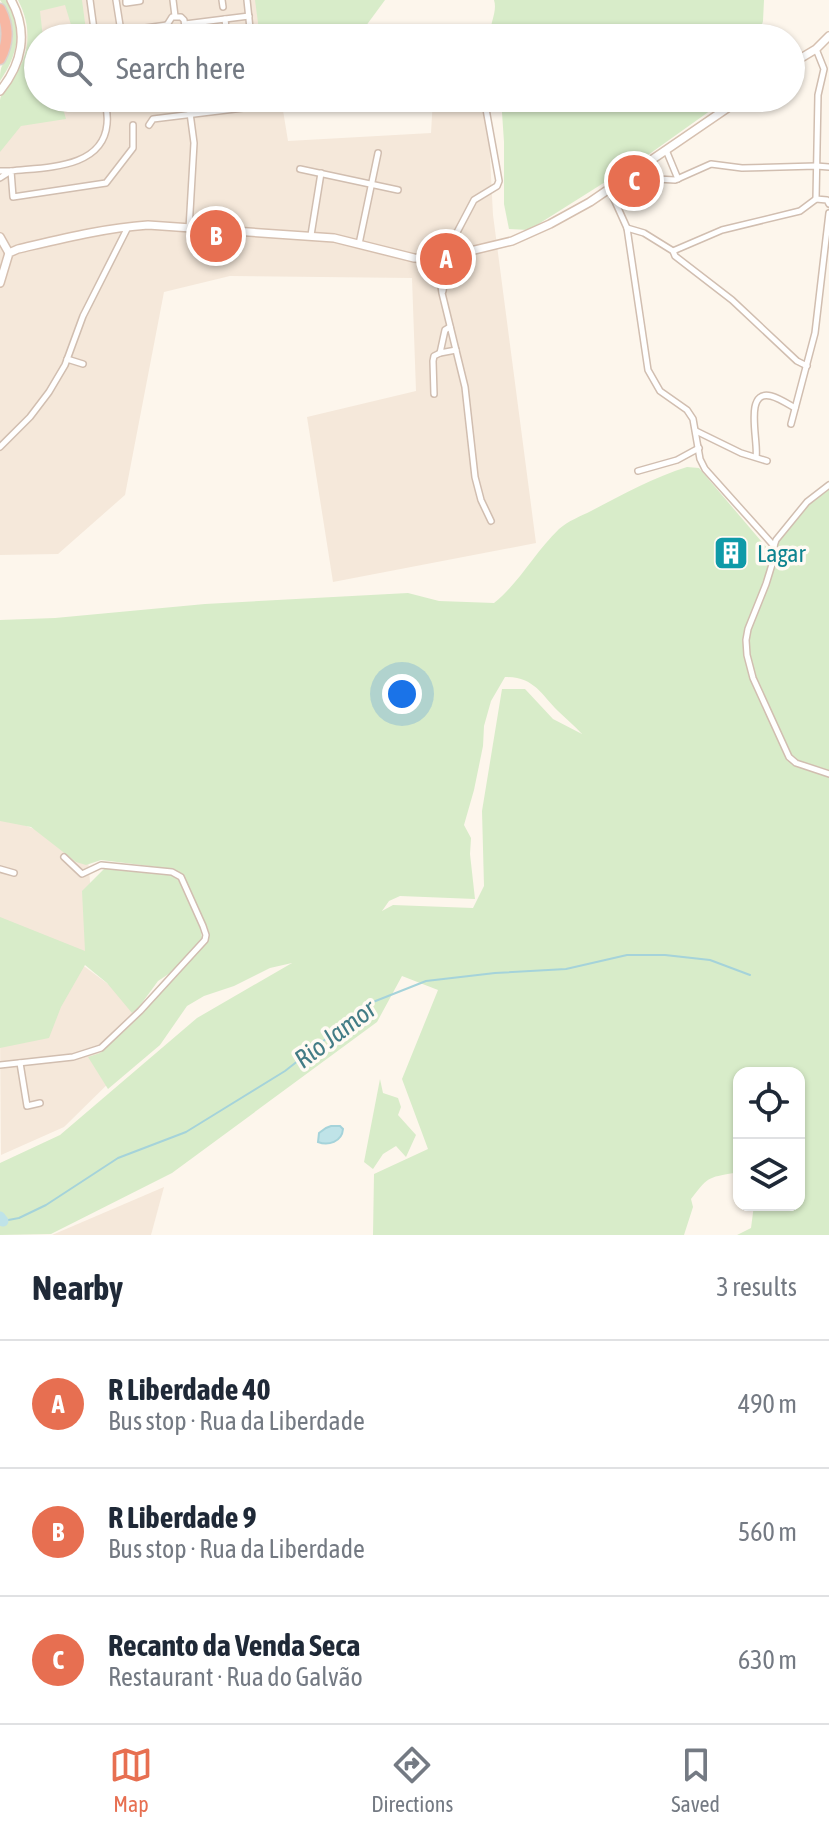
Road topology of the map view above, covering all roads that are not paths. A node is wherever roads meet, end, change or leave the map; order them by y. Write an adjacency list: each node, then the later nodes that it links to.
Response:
1 (11, 0): 24 (street)
2 (90, 0): 12 (street)
3 (116, 0): 13 (street)
4 (126, 0): 7 (street)
5 (173, 0): 9 (street)
6 (247, 0): 10 (street)
7 (140, 1)
8 (0, 9): 23 (highway)
9 (175, 16): 14 (street); 15 (street)
10 (249, 16): 11 (street); 17 (street)
11 (225, 19): 15 (street); 16 (street)
12 (93, 24)
13 (119, 24)
14 (168, 24)
15 (185, 24)
16 (226, 24)
17 (250, 24)
18 (0, 28): 19 (highway)
19 (0, 39)
20 (827, 42): 21 (street)
21 (816, 49): 22 (street); 34 (street)
22 (805, 56)
23 (0, 59)
24 (0, 91)
25 (107, 112): 38 (street)
26 (200, 112): 29 (street)
27 (487, 112): 58 (street)
28 (722, 112): 32 (street)
29 (190, 113): 31 (street); 51 (street)
30 (133, 125): 38 (street)
31 (149, 125)
32 (666, 150): 40 (street); 42 (street)
33 (378, 153): 43 (street)
34 (816, 166): 35 (street); 42 (street); 46 (street)
35 (829, 167)
36 (300, 169): 39 (street)
37 (0, 171): 38 (street)
38 (11, 171): 41 (street)
39 (321, 173): 43 (street); 53 (street)
40 (632, 174): 42 (street); 44 (street)
41 (0, 178)
42 (678, 179)
43 (372, 184): 45 (street); 55 (street)
44 (609, 188): 50 (street); 58 (street)
45 (398, 190)
46 (816, 199): 47 (street); 56 (street)
47 (829, 204)
48 (829, 213): 52 (street)
49 (129, 227): 51 (street); 57 (street); 63 (street)
50 (627, 228): 56 (street); 69 (street)
51 (189, 229): 53 (street)
52 (828, 230): 65 (street)
53 (311, 235): 55 (street)
54 (0, 237): 57 (street)
55 (359, 244): 58 (street)
56 (673, 251): 65 (street)
57 (9, 253): 59 (street)
58 (441, 258): 60 (street)
59 (0, 283)
60 (450, 327): 61 (street); 62 (street)
61 (456, 350): 62 (street); 76 (street)
62 (440, 353): 66 (street)
63 (67, 359): 64 (street); 70 (street)
64 (83, 364)
65 (807, 366): 67 (street)
66 (434, 394)
67 (795, 408): 68 (street); 72 (street)
68 (791, 424)
69 (696, 431): 71 (street); 72 (street)
70 (0, 447)
71 (699, 448): 74 (street); 77 (street)
72 (756, 457): 73 (street)
73 (767, 461)
74 (638, 471)
75 (829, 485): 77 (street)
76 (491, 521)
77 (774, 546): 78 (street)
78 (829, 774)
79 (64, 857): 82 (street)
80 (0, 869): 81 (street)
81 (14, 873)
82 (20, 1063): 83 (street); 84 (street)
83 (0, 1065)
84 (26, 1103): 85 (street); 86 (street)
85 (40, 1103)
86 (19, 1104)

